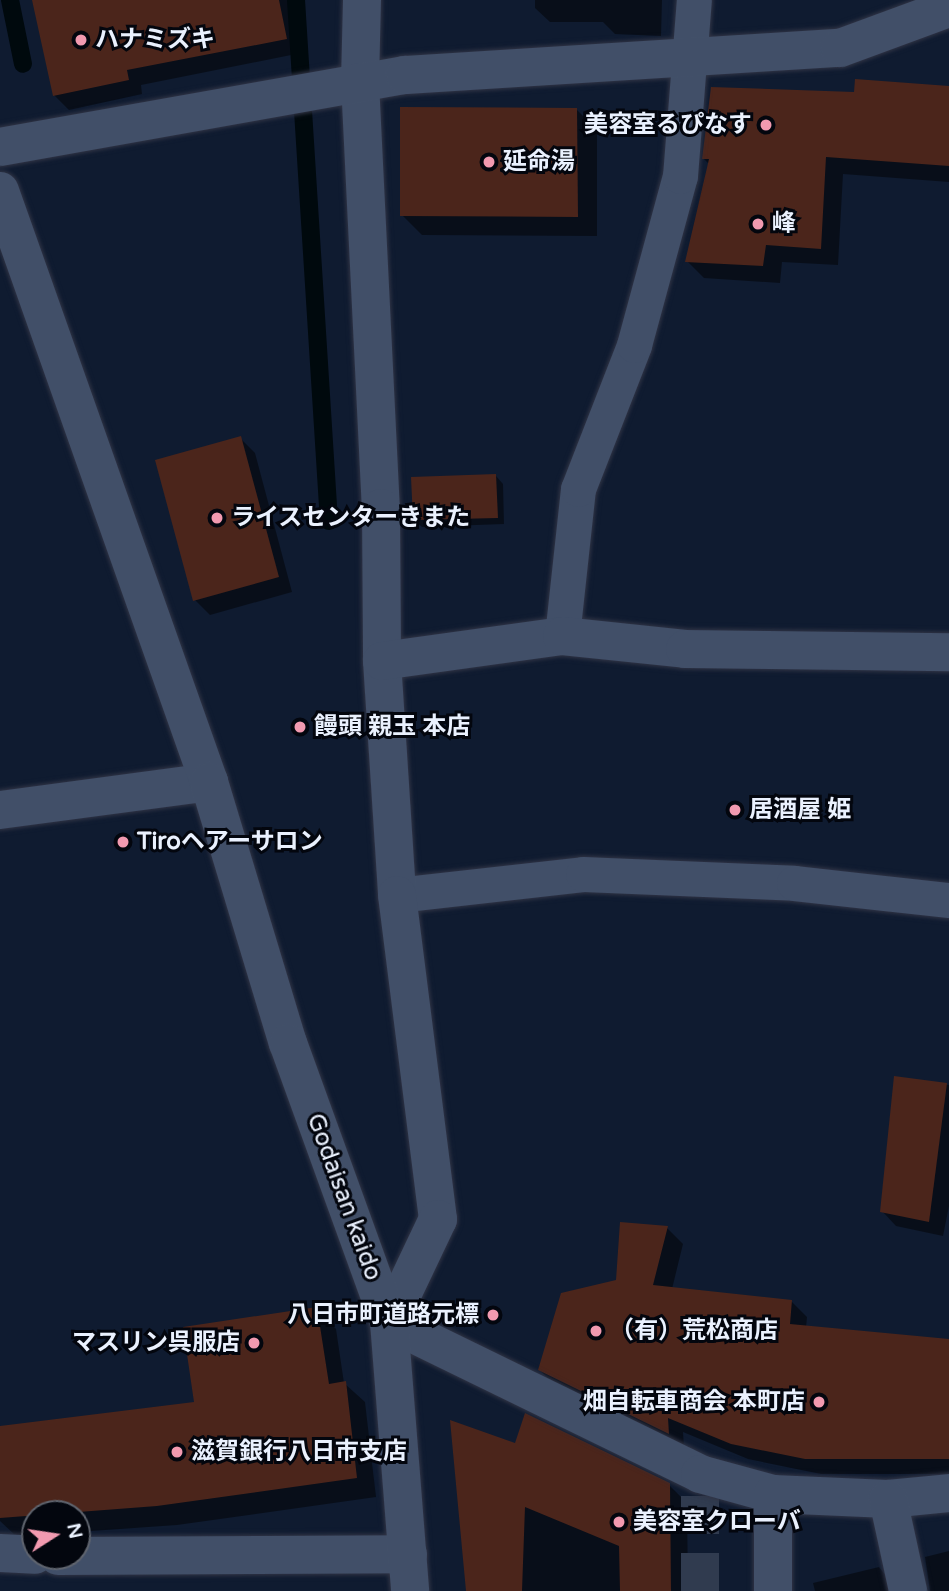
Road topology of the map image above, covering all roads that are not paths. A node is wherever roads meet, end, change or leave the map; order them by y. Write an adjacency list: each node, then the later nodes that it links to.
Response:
1 (362, 0): 5 (street)
2 (694, 0): 4 (lane)
3 (949, 8): 4 (street)
4 (691, 59): 5 (street); 8 (lane)
5 (360, 82): 6 (street); 10 (street)
6 (0, 147)
7 (0, 191): 11 (street, Godaisan kaido)
8 (562, 636): 9 (street); 10 (street)
9 (949, 652)
10 (382, 662): 13 (street)
11 (209, 782): 12 (street); 15 (street, Godaisan kaido)
12 (0, 810)
13 (397, 895): 14 (lane); 15 (street)
14 (949, 900)
15 (389, 1322): 17 (street); 22 (street)
16 (949, 1493): 18 (street)
17 (773, 1494): 18 (street); 23 (street)
18 (888, 1499): 24 (street)
19 (0, 1553): 20 (street)
20 (21, 1554)
21 (91, 1558): 22 (street)
22 (409, 1573)
23 (774, 1591)
24 (908, 1591)

